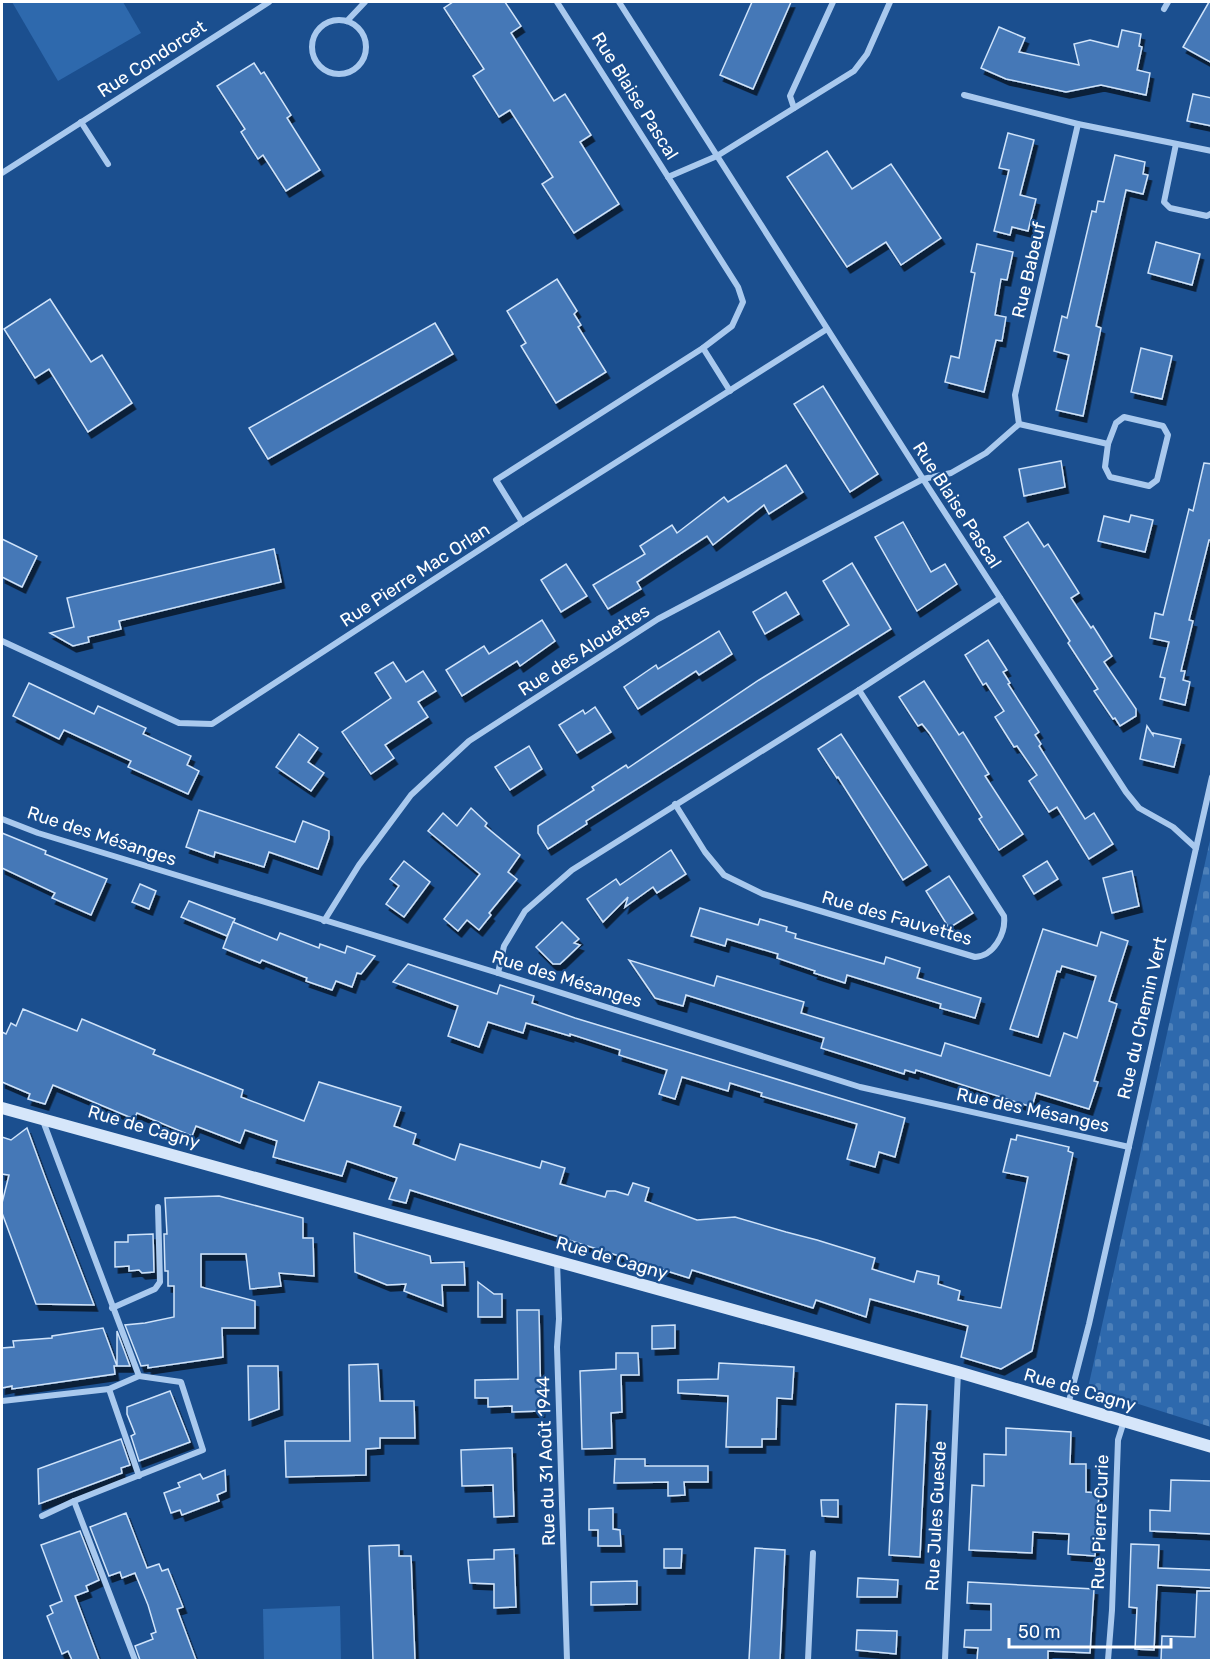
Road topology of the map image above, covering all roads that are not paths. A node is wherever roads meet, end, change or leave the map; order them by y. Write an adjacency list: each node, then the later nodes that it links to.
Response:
1 (269, 2): 12 (street, Rue Condorcet)
2 (365, 2): 9 (street)
3 (557, 2): 19 (street, Rue Blaise Pascal)
4 (619, 2): 16 (street, Rue Blaise Pascal)
5 (833, 2): 11 (street)
6 (890, 2): 11 (street)
7 (1168, 2): 8 (street)
8 (1164, 9)
9 (347, 21): 9 (street)
10 (964, 95): 13 (street)
11 (794, 108): 16 (street)
12 (81, 122): 17 (street); 18 (street, Rue Condorcet)
13 (1078, 124): 14 (street); 24 (street, Rue Babeuf)
14 (1176, 144): 15 (street); 20 (street)
15 (1212, 151)
16 (717, 156): 19 (street, Rue Blaise Pascal); 21 (street, Rue Blaise Pascal)
17 (108, 164)
18 (2, 173)
19 (668, 177): 22 (street, Rue Blaise Pascal)
20 (1212, 213)
21 (827, 329): 23 (street, Rue Pierre Mac Orlan); 26 (street, Rue Blaise Pascal)
22 (703, 348): 23 (street); 27 (street)
23 (730, 391): 27 (street, Rue Pierre Mac Orlan)
24 (1018, 424): 25 (street); 26 (street)
25 (1108, 444): 25 (street)
26 (923, 479): 28 (street, Rue Blaise Pascal); 35 (street, Rue des Alouettes)
27 (522, 522): 29 (street, Rue Pierre Mac Orlan)
28 (1000, 598): 30 (street); 34 (street, Rue Blaise Pascal)
29 (2, 641)
30 (860, 690): 32 (street); 32 (street, Rue des Fauvettes)
31 (1212, 777): 34 (street, Rue du Chemin Vert)
32 (675, 804): 36 (street)
33 (2, 819): 35 (street, Rue des Mésanges)
34 (1196, 848): 39 (street, Rue du Chemin Vert)
35 (324, 921): 36 (street, Rue des Mésanges)
36 (498, 973): 39 (street, Rue des Mésanges)
37 (2, 1108): 38 (main road, Rue de Cagny)
38 (41, 1117): 41 (main road, Rue de Cagny); 42 (street)
39 (1129, 1147): 47 (street, Rue du Chemin Vert)
40 (158, 1207): 42 (street)
41 (557, 1261): 43 (main road, Rue de Cagny); 55 (street, Rue du 31 Août 1944)
42 (112, 1308): 44 (street)
43 (958, 1372): 47 (main road, Rue de Cagny); 57 (street, Rue Jules Guesde)
44 (139, 1376): 45 (street); 50 (street)
45 (109, 1389): 46 (street); 50 (street)
46 (2, 1401)
47 (1067, 1406): 48 (main road, Rue de Cagny)
48 (1124, 1420): 49 (main road, Rue de Cagny); 58 (street, Rue Pierre Curie)
49 (1212, 1447)
50 (139, 1476): 51 (street)
51 (74, 1502): 52 (street); 54 (street)
52 (42, 1516)
53 (813, 1553): 56 (street)
54 (135, 1660)
55 (567, 1660)
56 (808, 1660)
57 (945, 1660)
58 (1108, 1660)

